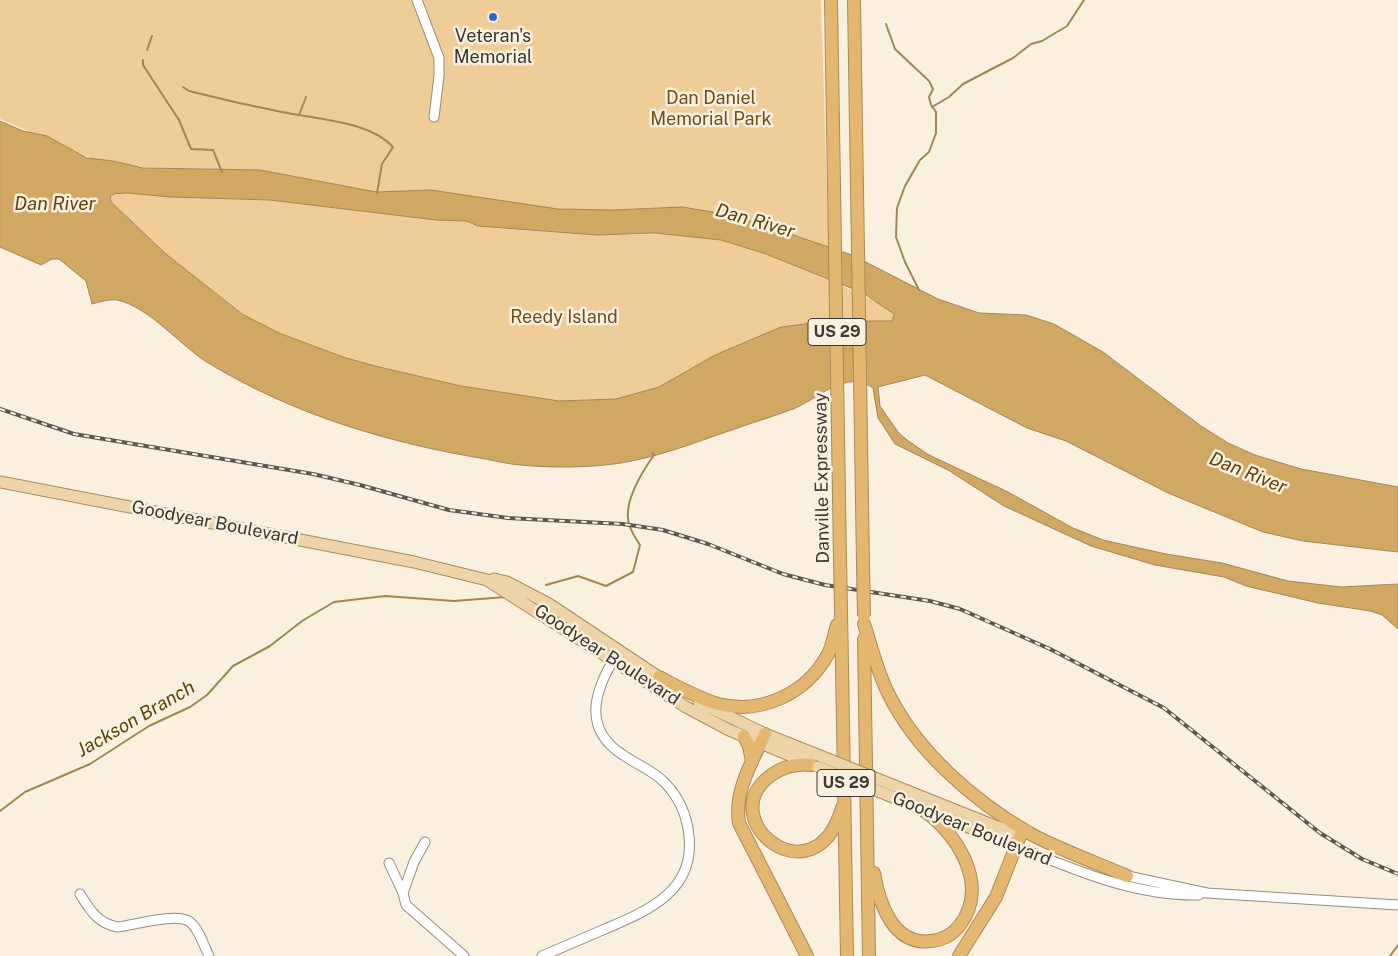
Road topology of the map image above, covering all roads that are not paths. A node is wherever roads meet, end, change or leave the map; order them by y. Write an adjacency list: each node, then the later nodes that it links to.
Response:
1 (417, 0): 6 (street)
2 (829, 0): 8 (highway, Danville Expressway / US 29, bridge)
3 (854, 0): 5 (highway, US 29)
4 (859, 0): 5 (highway)
5 (855, 78): 9 (highway, US 29, bridge)
6 (434, 117)
7 (0, 482): 10 (main road, Goodyear Boulevard)
8 (841, 611): 11 (highway); 16 (highway, Danville Expressway / US 29)
9 (864, 620): 18 (highway, US 29); 22 (highway)
10 (616, 655): 11 (main road, Goodyear Boulevard); 12 (main road, Goodyear Boulevard); 29 (street)
11 (659, 677): 13 (main road, Goodyear Boulevard)
12 (744, 736): 13 (main road, Goodyear Boulevard); 14 (highway)
13 (763, 739): 14 (highway); 15 (main road, Goodyear Boulevard)
14 (752, 762): 30 (highway)
15 (816, 762): 16 (highway); 17 (main road, Goodyear Boulevard, bridge); 19 (main road, Goodyear Boulevard, bridge)
16 (846, 794): 31 (highway, Danville Expressway / US 29)
17 (920, 808): 18 (highway); 19 (main road, Goodyear Boulevard)
18 (868, 834): 32 (highway, US 29)
19 (1018, 841): 22 (street, Goodyear Boulevard); 24 (street, Goodyear Boulevard); 33 (highway)
20 (425, 842): 23 (street)
21 (389, 863): 23 (street)
22 (1127, 876): 24 (street, Goodyear Boulevard)
23 (403, 893): 28 (street)
24 (1207, 893): 26 (street, Goodyear Boulevard)
25 (80, 894): 27 (street)
26 (1398, 905)
27 (209, 956)
28 (464, 956)
29 (542, 956)
30 (807, 956)
31 (847, 956)
32 (869, 956)
33 (959, 956)

